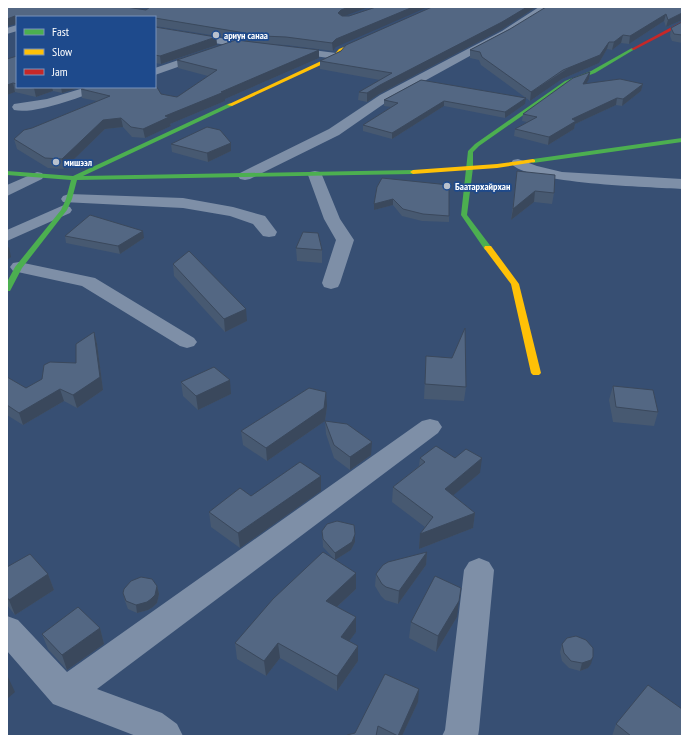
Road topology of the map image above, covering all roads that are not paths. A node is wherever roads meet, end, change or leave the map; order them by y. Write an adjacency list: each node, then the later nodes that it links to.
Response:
1 (549, 7): 18 (street)
2 (682, 23): 14 (street)
3 (156, 30): 5 (street)
4 (377, 34): 8 (street)
5 (234, 44): 6 (street); 9 (street)
6 (263, 48)
7 (279, 49): 8 (street)
8 (336, 56): 19 (street)
9 (156, 72)
10 (97, 88): 11 (street)
11 (18, 107)
12 (682, 140): 13 (street)
13 (518, 163): 14 (street); 20 (street)
14 (470, 168): 16 (street); 29 (street)
15 (7, 173): 17 (street)
16 (315, 175): 18 (street); 26 (street)
17 (37, 176): 19 (street); 21 (street)
18 (245, 176): 19 (street)
19 (74, 178): 22 (street)
20 (682, 184)
21 (7, 192)
22 (66, 204): 23 (street); 24 (street); 25 (street)
23 (269, 232)
24 (7, 236)
25 (19, 267): 27 (street); 28 (street)
26 (331, 283)
27 (7, 289)
28 (187, 342)
29 (536, 373)
30 (430, 428): 33 (street)
31 (479, 570): 35 (street)
32 (7, 629): 33 (street)
33 (65, 693): 34 (street)
34 (165, 736)
35 (460, 736)

